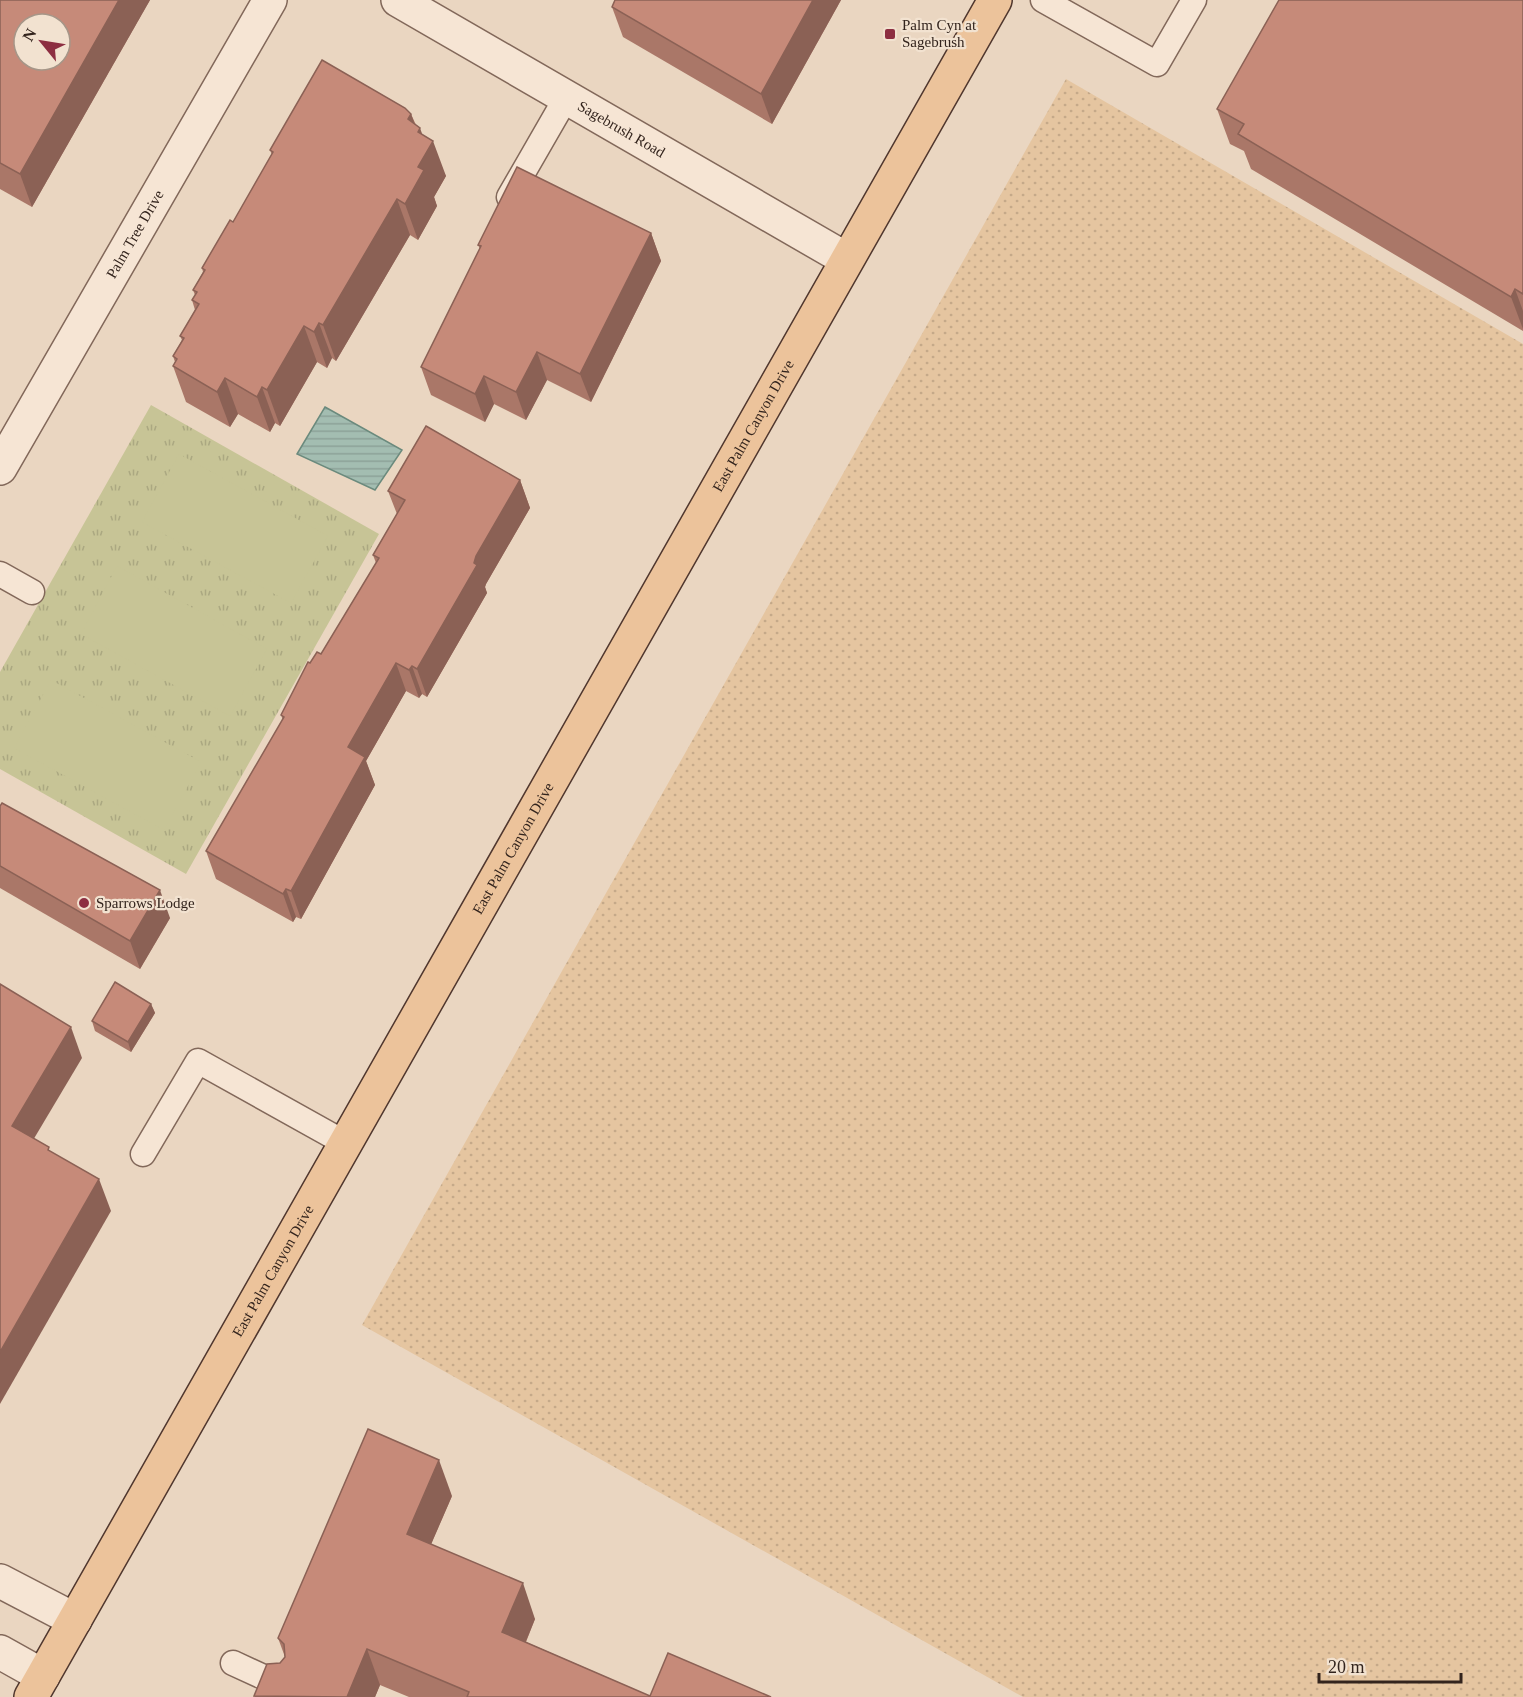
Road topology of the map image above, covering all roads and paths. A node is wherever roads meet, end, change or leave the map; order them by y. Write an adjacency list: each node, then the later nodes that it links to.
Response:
1 (270, 0): 9 (street, Palm Tree Drive)
2 (398, 0): 6 (street, Sagebrush Road)
3 (994, 0): 8 (main road, East Palm Canyon Drive)
4 (1043, 0): 5 (lane)
5 (1194, 0)
6 (566, 98): 7 (lane); 8 (street, Sagebrush Road)
7 (495, 221)
8 (846, 260): 12 (main road, East Palm Canyon Drive)
9 (0, 468)
10 (0, 574): 11 (lane)
11 (32, 592)
12 (345, 1143): 13 (lane); 15 (main road, East Palm Canyon Drive)
13 (143, 1154)
14 (0, 1581): 15 (street)
15 (75, 1620): 18 (main road, East Palm Canyon Drive)
16 (0, 1652): 18 (street)
17 (233, 1663): 19 (lane)
18 (37, 1687)
19 (285, 1687)

